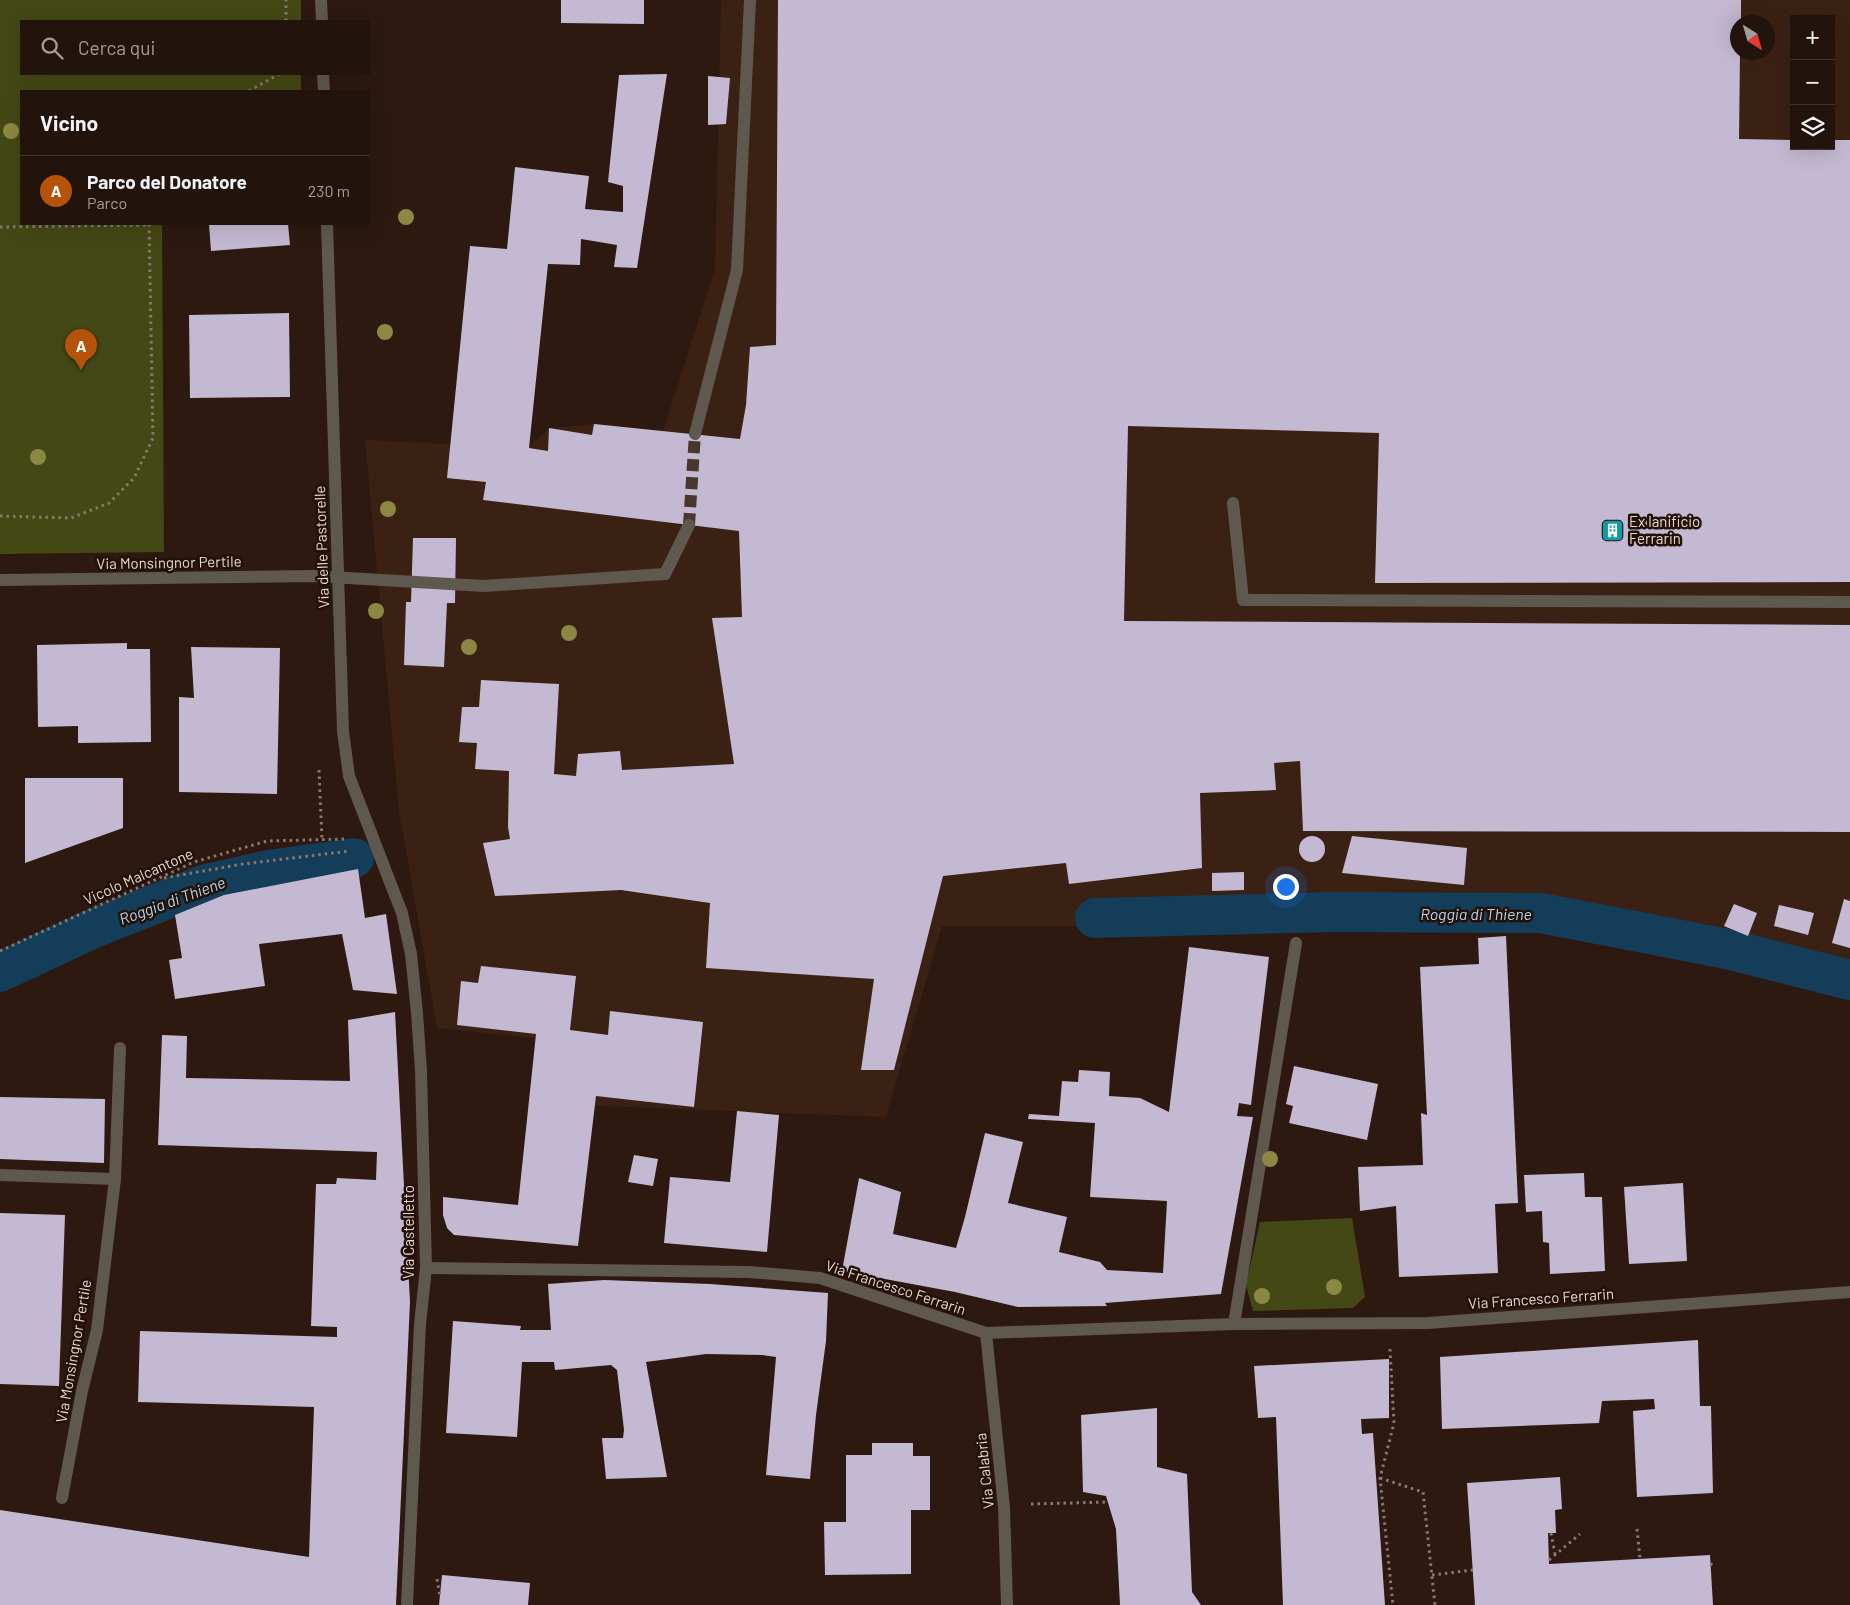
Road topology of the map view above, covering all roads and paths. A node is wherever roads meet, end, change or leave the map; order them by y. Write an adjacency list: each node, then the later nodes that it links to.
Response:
1 (286, 0): 4 (path)
2 (321, 0): 5 (street)
3 (750, 0): 14 (street)
4 (286, 20)
5 (322, 20)
6 (277, 75): 8 (path)
7 (323, 75): 9 (street)
8 (251, 90)
9 (324, 90)
10 (99, 225): 13 (path)
11 (149, 225): 16 (path)
12 (327, 225): 18 (street, Via delle Pastorelle)
13 (0, 227)
14 (695, 434)
15 (1233, 503): 20 (street)
16 (0, 516)
17 (689, 525): 18 (street, Via Monsingnor Pertile)
18 (338, 577): 19 (street, Via Monsingnor Pertile); 23 (street, Via delle Pastorelle)
19 (0, 580)
20 (1850, 602)
21 (351, 839): 24 (path, Vicolo Malcantone)
22 (356, 850): 24 (path)
23 (382, 864): 30 (street, Via Castelletto)
24 (160, 878): 26 (path, Vicolo Malcantone)
25 (1296, 943): 32 (street)
26 (0, 951)
27 (120, 1048): 29 (street, Via Monsingnor Pertile)
28 (0, 1175): 29 (street)
29 (116, 1179): 36 (street, Via Monsingnor Pertile)
30 (426, 1268): 34 (street, Via Francesco Ferrarin); 51 (street, Via Castelletto)
31 (1850, 1292): 33 (street, Via Francesco Ferrarin)
32 (1234, 1324): 33 (street, Via Francesco Ferrarin); 34 (street, Via Francesco Ferrarin)
33 (1388, 1324): 35 (path)
34 (986, 1333): 52 (street, Via Calabria)
35 (1380, 1478): 49 (path); 53 (path)
36 (62, 1498)
37 (1108, 1502): 38 (path)
38 (1034, 1504)
39 (1637, 1529): 43 (path)
40 (1551, 1533): 42 (path)
41 (1580, 1534): 42 (path)
42 (1555, 1555): 44 (path)
43 (1640, 1559)
44 (1549, 1560)
45 (1710, 1564): 46 (path)
46 (1715, 1565)
47 (1473, 1570): 49 (path)
48 (435, 1574): 50 (path)
49 (1432, 1575): 54 (path)
50 (440, 1596)
51 (408, 1605)
52 (1007, 1605)
53 (1393, 1605)
54 (1435, 1605)

